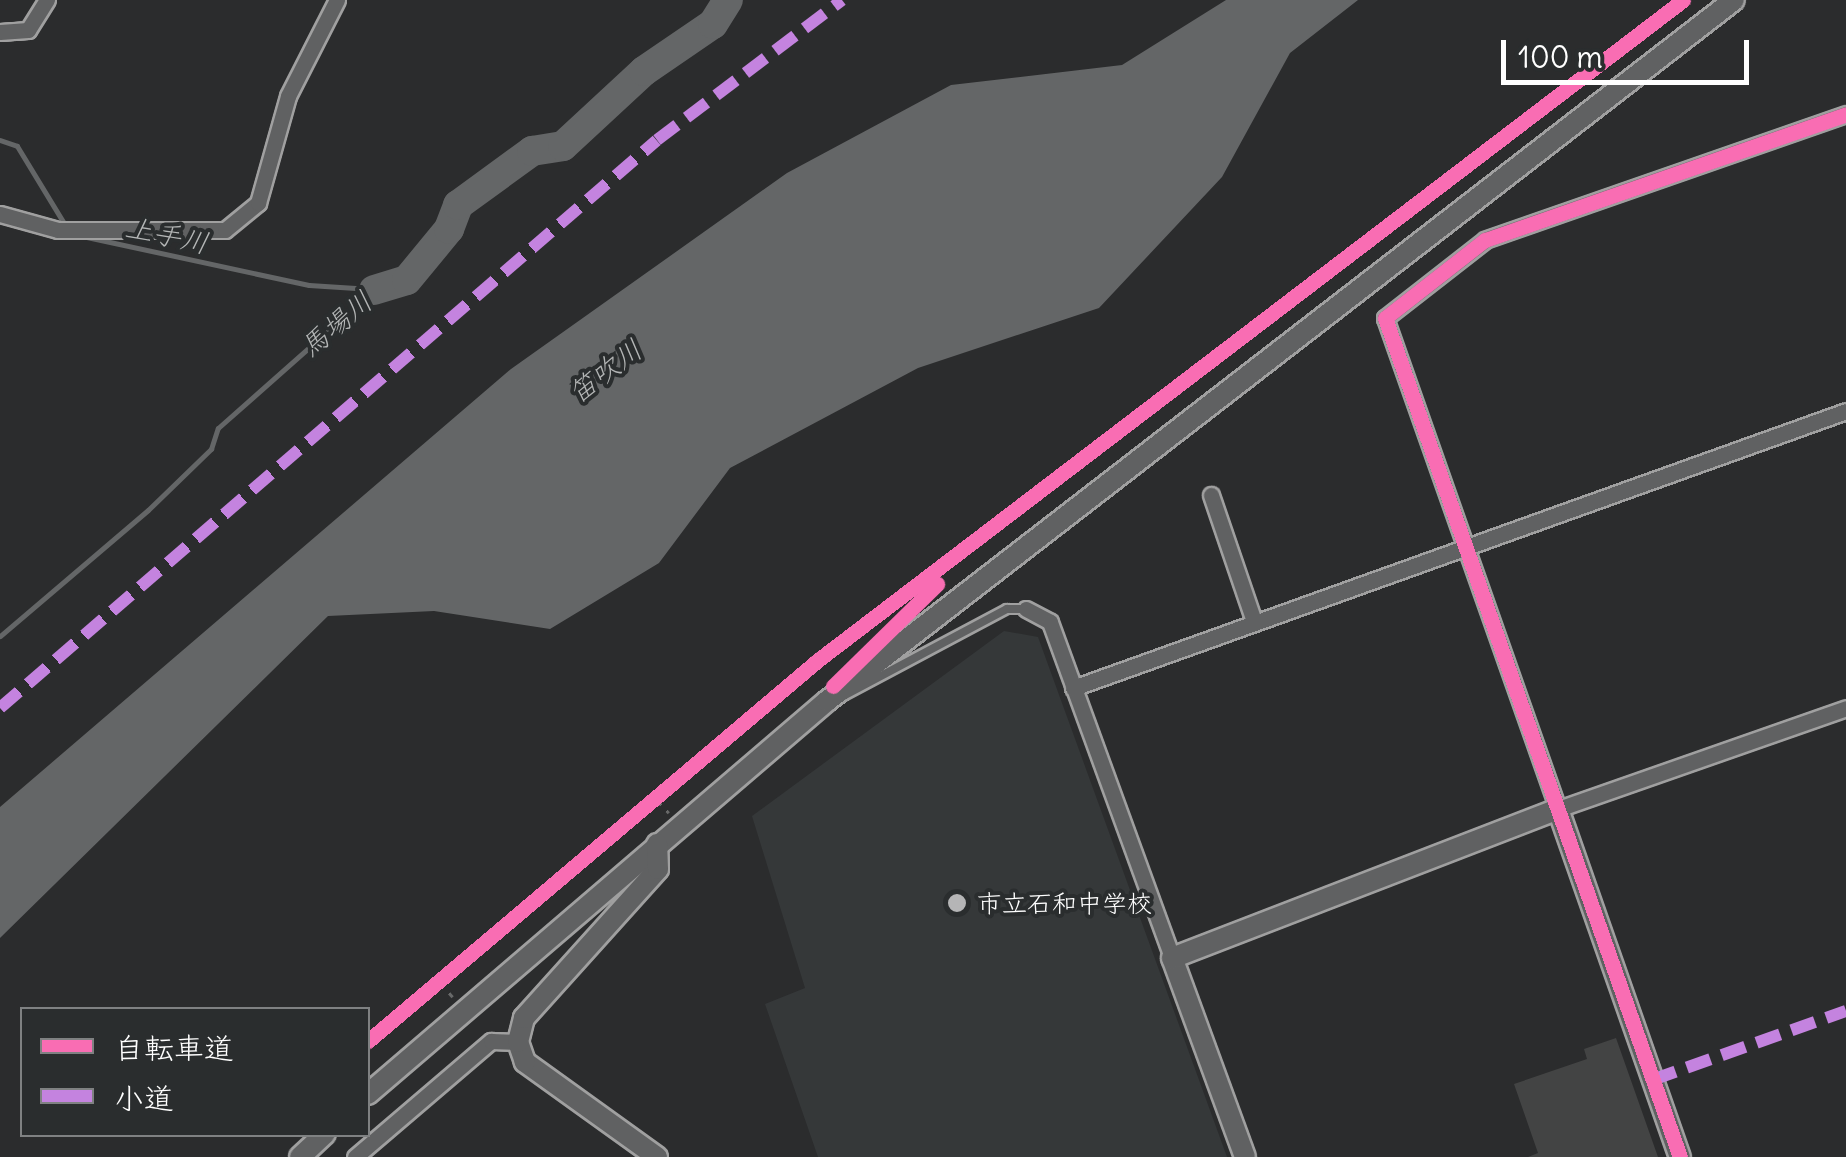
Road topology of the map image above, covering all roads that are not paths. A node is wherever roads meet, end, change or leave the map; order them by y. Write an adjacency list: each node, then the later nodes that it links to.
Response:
1 (47, 0): 4 (street)
2 (337, 0): 6 (street)
3 (1734, 0): 13 (main road)
4 (0, 32)
5 (1846, 114): 9 (street)
6 (0, 214)
7 (1846, 411): 9 (street)
8 (1211, 495): 11 (street)
9 (1464, 544): 11 (street); 15 (street)
10 (1026, 609): 12 (street); 13 (lane)
11 (1254, 621): 12 (street)
12 (1072, 688): 17 (street)
13 (827, 701): 16 (main road)
14 (1846, 708): 15 (street)
15 (1558, 809): 17 (main road); 25 (main road)
16 (657, 844): 18 (main road); 19 (main road)
17 (1172, 958): 24 (main road)
18 (518, 1042): 22 (street); 23 (main road)
19 (370, 1092)
20 (321, 1137): 21 (main road)
21 (300, 1157)
22 (355, 1157)
23 (657, 1157)
24 (1245, 1157)
25 (1680, 1157)

